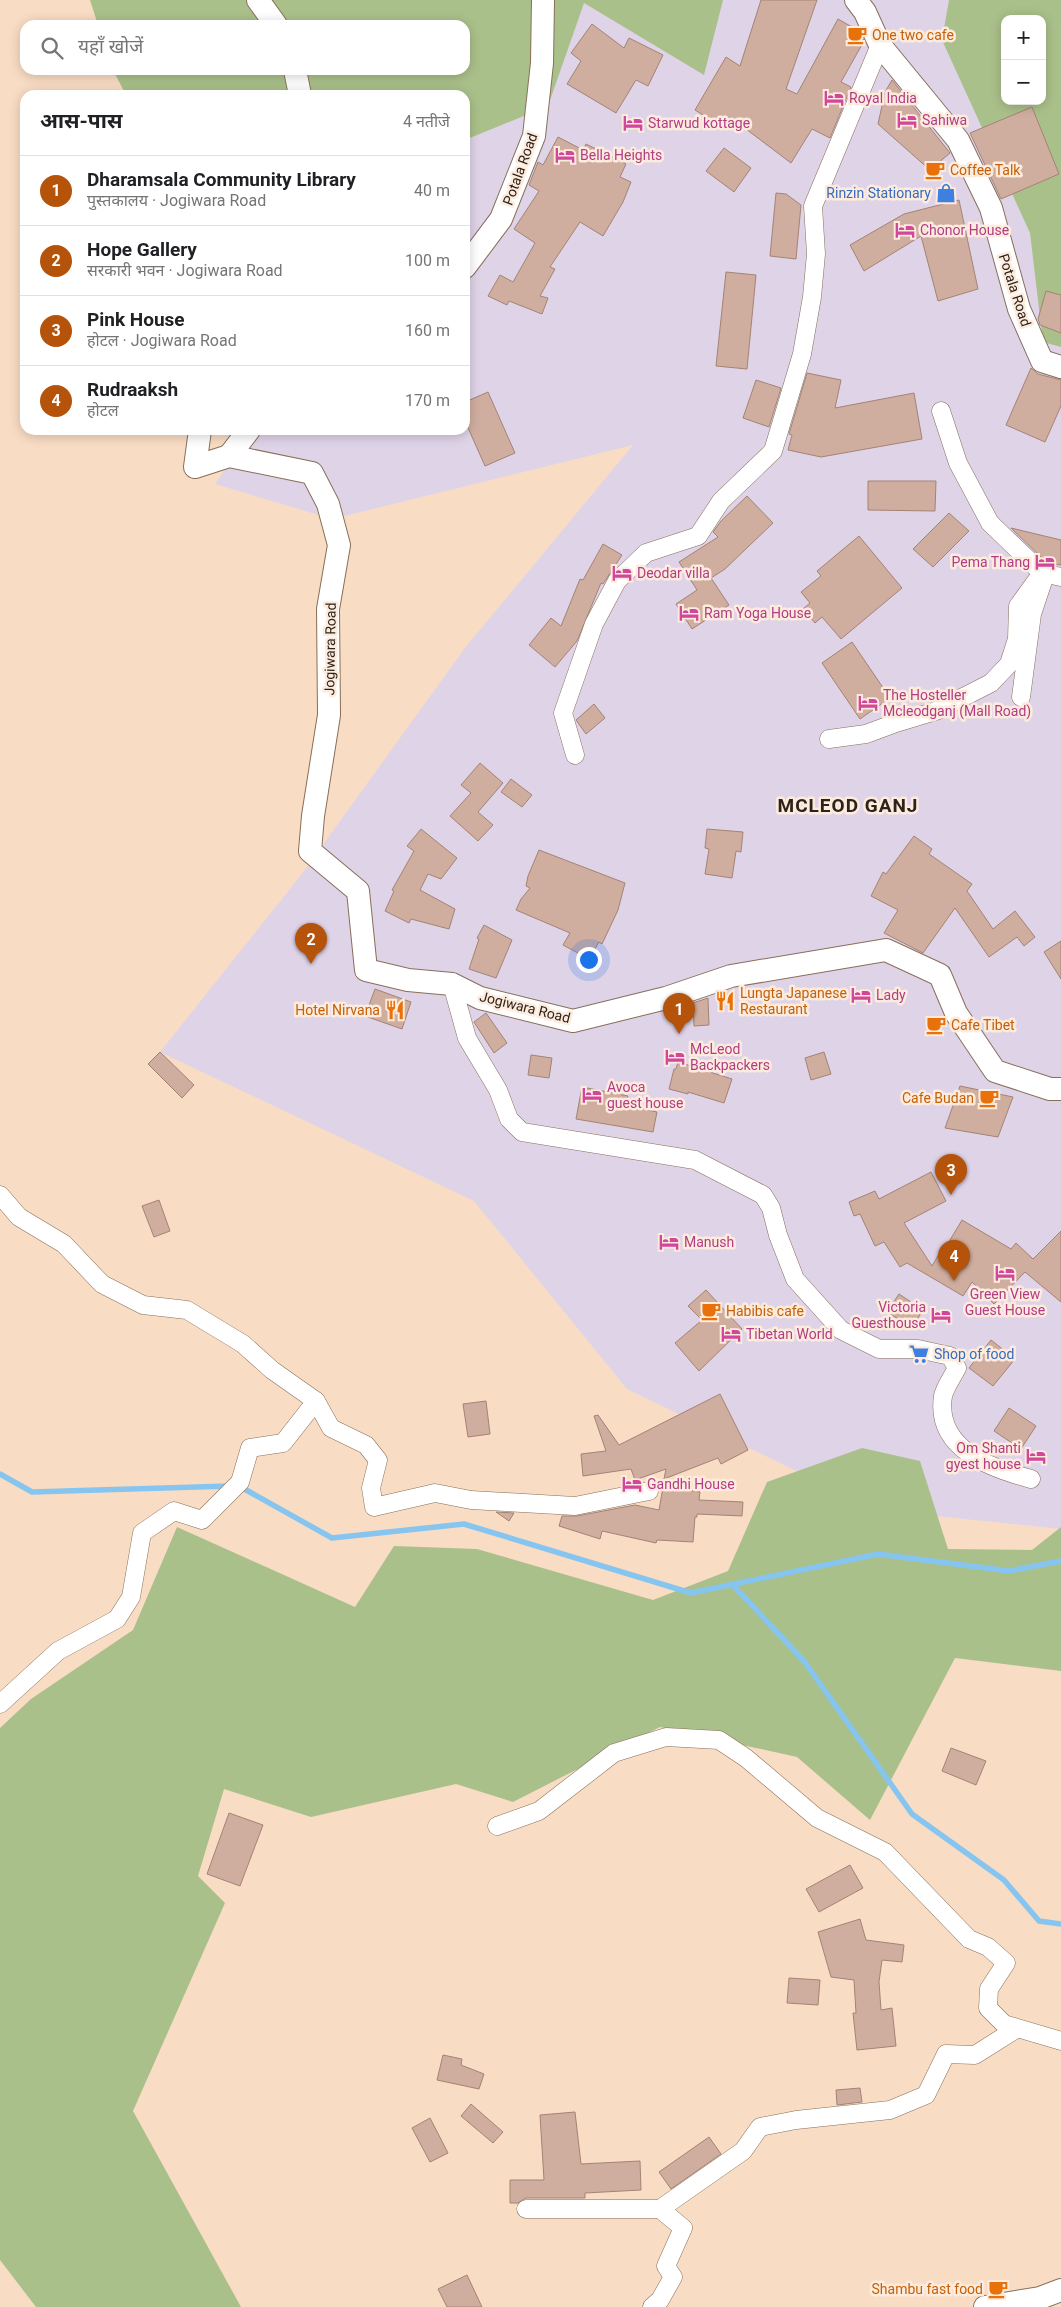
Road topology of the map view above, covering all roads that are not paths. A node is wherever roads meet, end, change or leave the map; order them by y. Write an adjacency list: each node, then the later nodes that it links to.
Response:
1 (258, 0): 4 (street)
2 (542, 0): 8 (street, Potala Road)
3 (863, 4): 5 (street, Potala Road)
4 (272, 20)
5 (880, 44): 9 (street, Potala Road); 17 (street)
6 (296, 75): 7 (street)
7 (299, 90)
8 (470, 260)
9 (1061, 367)
10 (941, 410): 14 (street)
11 (199, 435): 13 (street, Jogiwara Road)
12 (245, 435): 13 (street)
13 (228, 456): 18 (street, Jogiwara Road)
14 (1049, 574): 15 (street); 16 (street)
15 (1021, 697)
16 (829, 739)
17 (575, 755)
18 (452, 984): 19 (street, Jogiwara Road); 22 (street)
19 (1061, 1089)
20 (0, 1195): 21 (street)
21 (316, 1401): 23 (street); 24 (street)
22 (1031, 1479)
23 (649, 1491)
24 (0, 1704)
25 (497, 1826): 26 (street)
26 (1016, 2029): 27 (street); 29 (street)
27 (1061, 2041)
28 (526, 2209): 29 (street)
29 (660, 2209): 31 (street)
30 (1061, 2290): 32 (street)
31 (652, 2307)
32 (986, 2307)

